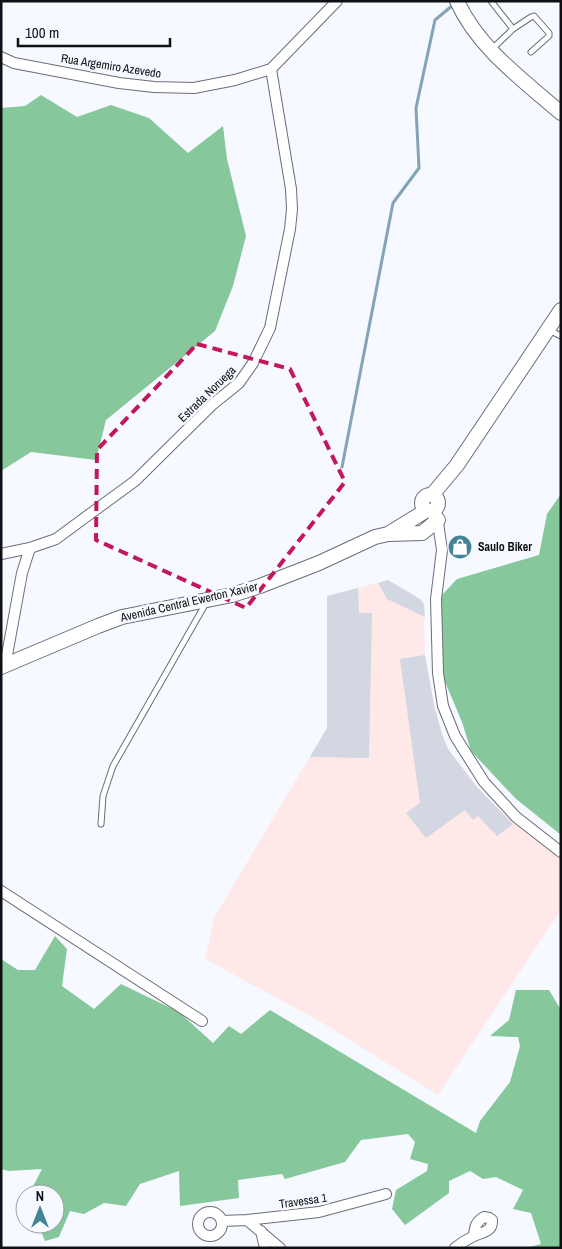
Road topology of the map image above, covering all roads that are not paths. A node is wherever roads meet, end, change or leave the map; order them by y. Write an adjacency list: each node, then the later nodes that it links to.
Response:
1 (337, 1): 8 (street, Rua Argemiro Azevedo)
2 (491, 1): 4 (lane)
3 (459, 6): 5 (main road)
4 (514, 29): 5 (lane); 6 (lane)
5 (491, 50): 9 (main road)
6 (531, 52)
7 (1, 57): 8 (street, Rua Argemiro Azevedo)
8 (271, 69): 15 (street, Estrada Noruega)
9 (561, 113)
10 (561, 310): 11 (main road)
11 (548, 329): 12 (lane); 13 (main road)
12 (561, 336)
13 (432, 507): 14 (main road, Avenida Central Ewerton Xavier); 14 (main road); 20 (street)
14 (382, 536): 17 (main road, Avenida Central Ewerton Xavier)
15 (30, 548): 16 (street, Estrada Noruega); 18 (street)
16 (1, 554)
17 (208, 600): 18 (main road, Avenida Central Ewerton Xavier); 19 (lane)
18 (3, 666)
19 (101, 824)
20 (561, 852)
21 (1, 891): 22 (street)
22 (202, 1021)
23 (386, 1194): 24 (street, Travessa 1)
24 (247, 1220): 25 (street, Travessa 1); 26 (street)
25 (222, 1221)
26 (261, 1231): 28 (street); 29 (street)
27 (474, 1235): 30 (street)
28 (265, 1248)
29 (280, 1248)
30 (454, 1248)

